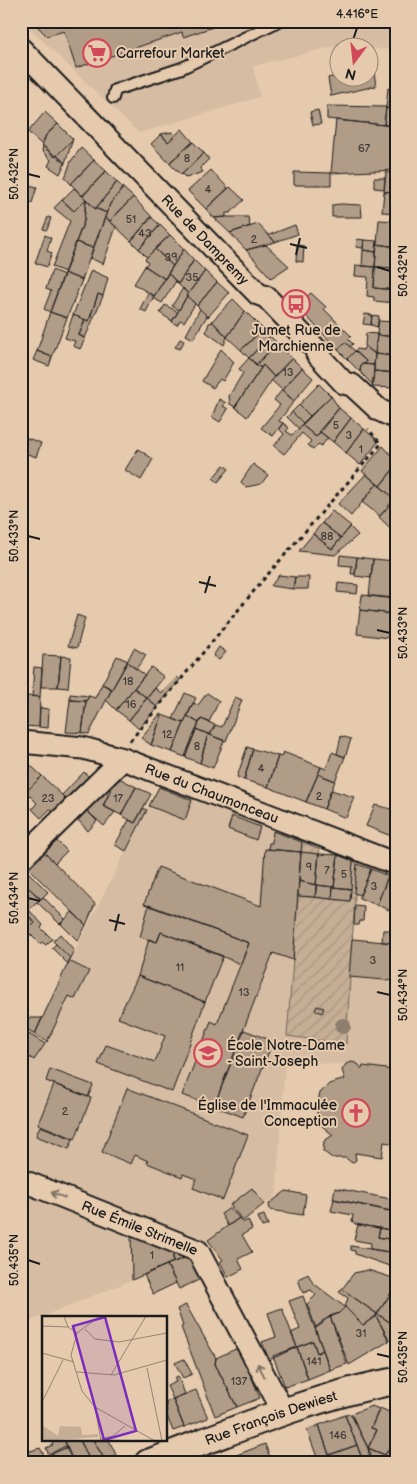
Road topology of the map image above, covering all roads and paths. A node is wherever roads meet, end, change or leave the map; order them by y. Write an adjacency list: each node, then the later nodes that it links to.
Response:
1 (279, 21): 3 (lane)
2 (21, 49): 4 (street, Rue de Dampremy)
3 (113, 98)
4 (396, 418)
5 (381, 444): 7 (path)
6 (21, 742): 7 (street, Rue du Chaumonceau)
7 (123, 759): 8 (street); 9 (street, Rue du Chaumonceau)
8 (21, 859)
9 (396, 864)
10 (21, 1180): 12 (street, Rue Émile Strimelle, one-way to 10)
11 (396, 1380): 12 (street, Rue François Dewiest)
12 (284, 1413): 13 (street, Rue François Dewiest)
13 (148, 1463)

